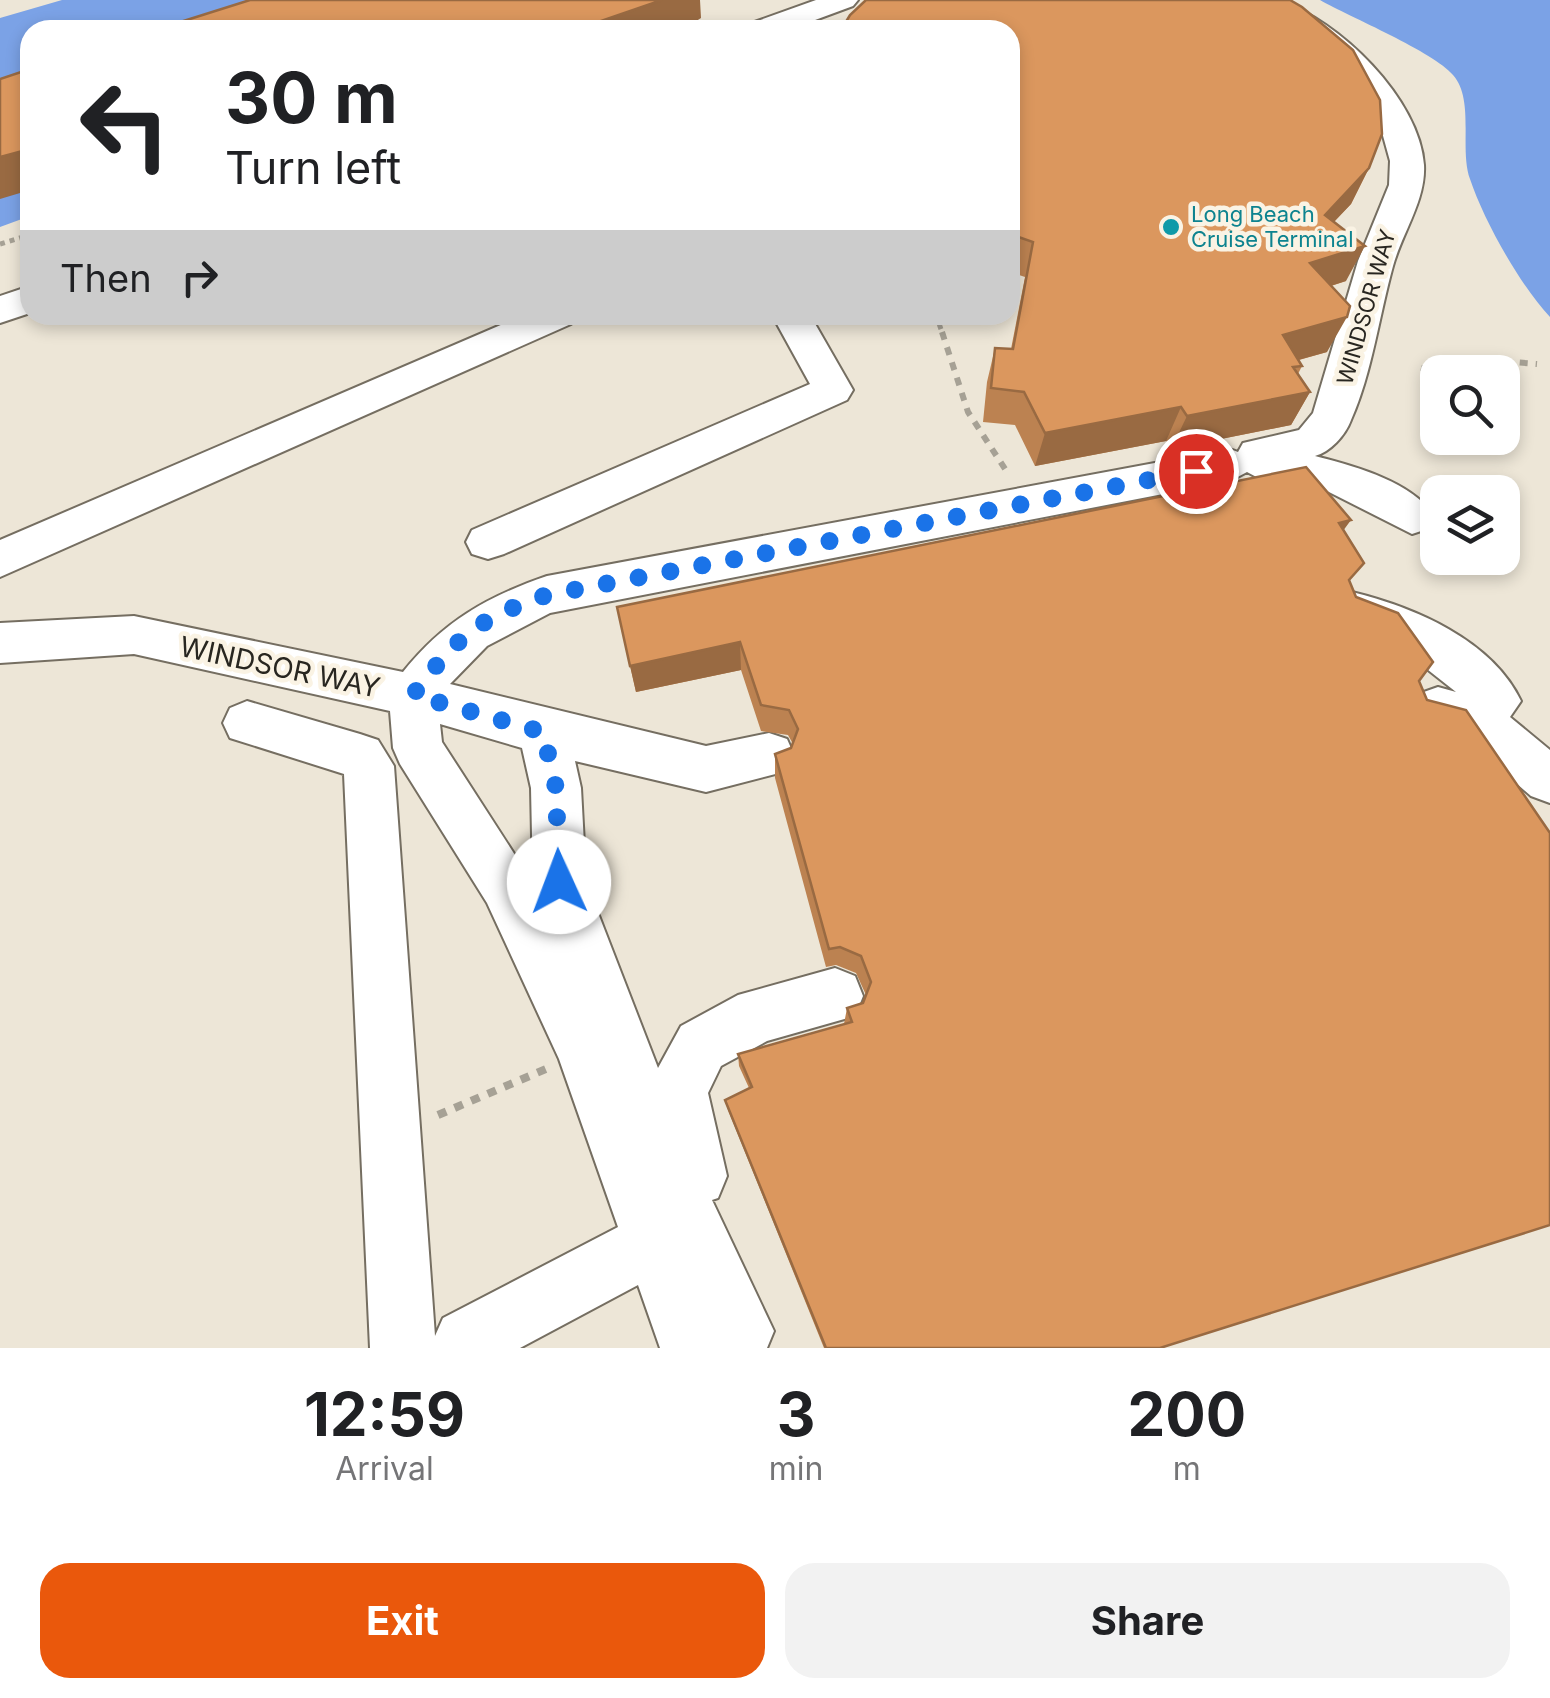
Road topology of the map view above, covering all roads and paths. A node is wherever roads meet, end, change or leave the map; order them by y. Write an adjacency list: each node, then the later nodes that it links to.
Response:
1 (843, 0): 3 (street)
2 (1255, 0): 9 (street, WINDSOR WAY)
3 (788, 20)
4 (535, 325): 13 (street)
5 (796, 325): 12 (street)
6 (939, 325): 10 (path)
7 (1520, 363): 8 (path)
8 (1537, 364)
9 (1251, 461): 11 (street); 16 (street, WINDSOR WAY)
10 (1013, 484)
11 (1412, 518)
12 (488, 542)
13 (0, 559)
14 (1352, 612): 17 (street)
15 (0, 643): 16 (street, WINDSOR WAY)
16 (413, 695): 20 (street); 26 (street)
17 (1497, 701)
18 (1419, 709): 22 (street)
19 (248, 723): 28 (street)
20 (543, 732): 21 (street); 27 (street)
21 (769, 755)
22 (1549, 780)
23 (835, 996): 27 (street)
24 (562, 1072): 25 (path)
25 (432, 1118)
26 (656, 1241): 27 (street); 29 (street)
27 (727, 1342)
28 (403, 1348)
29 (466, 1348)

